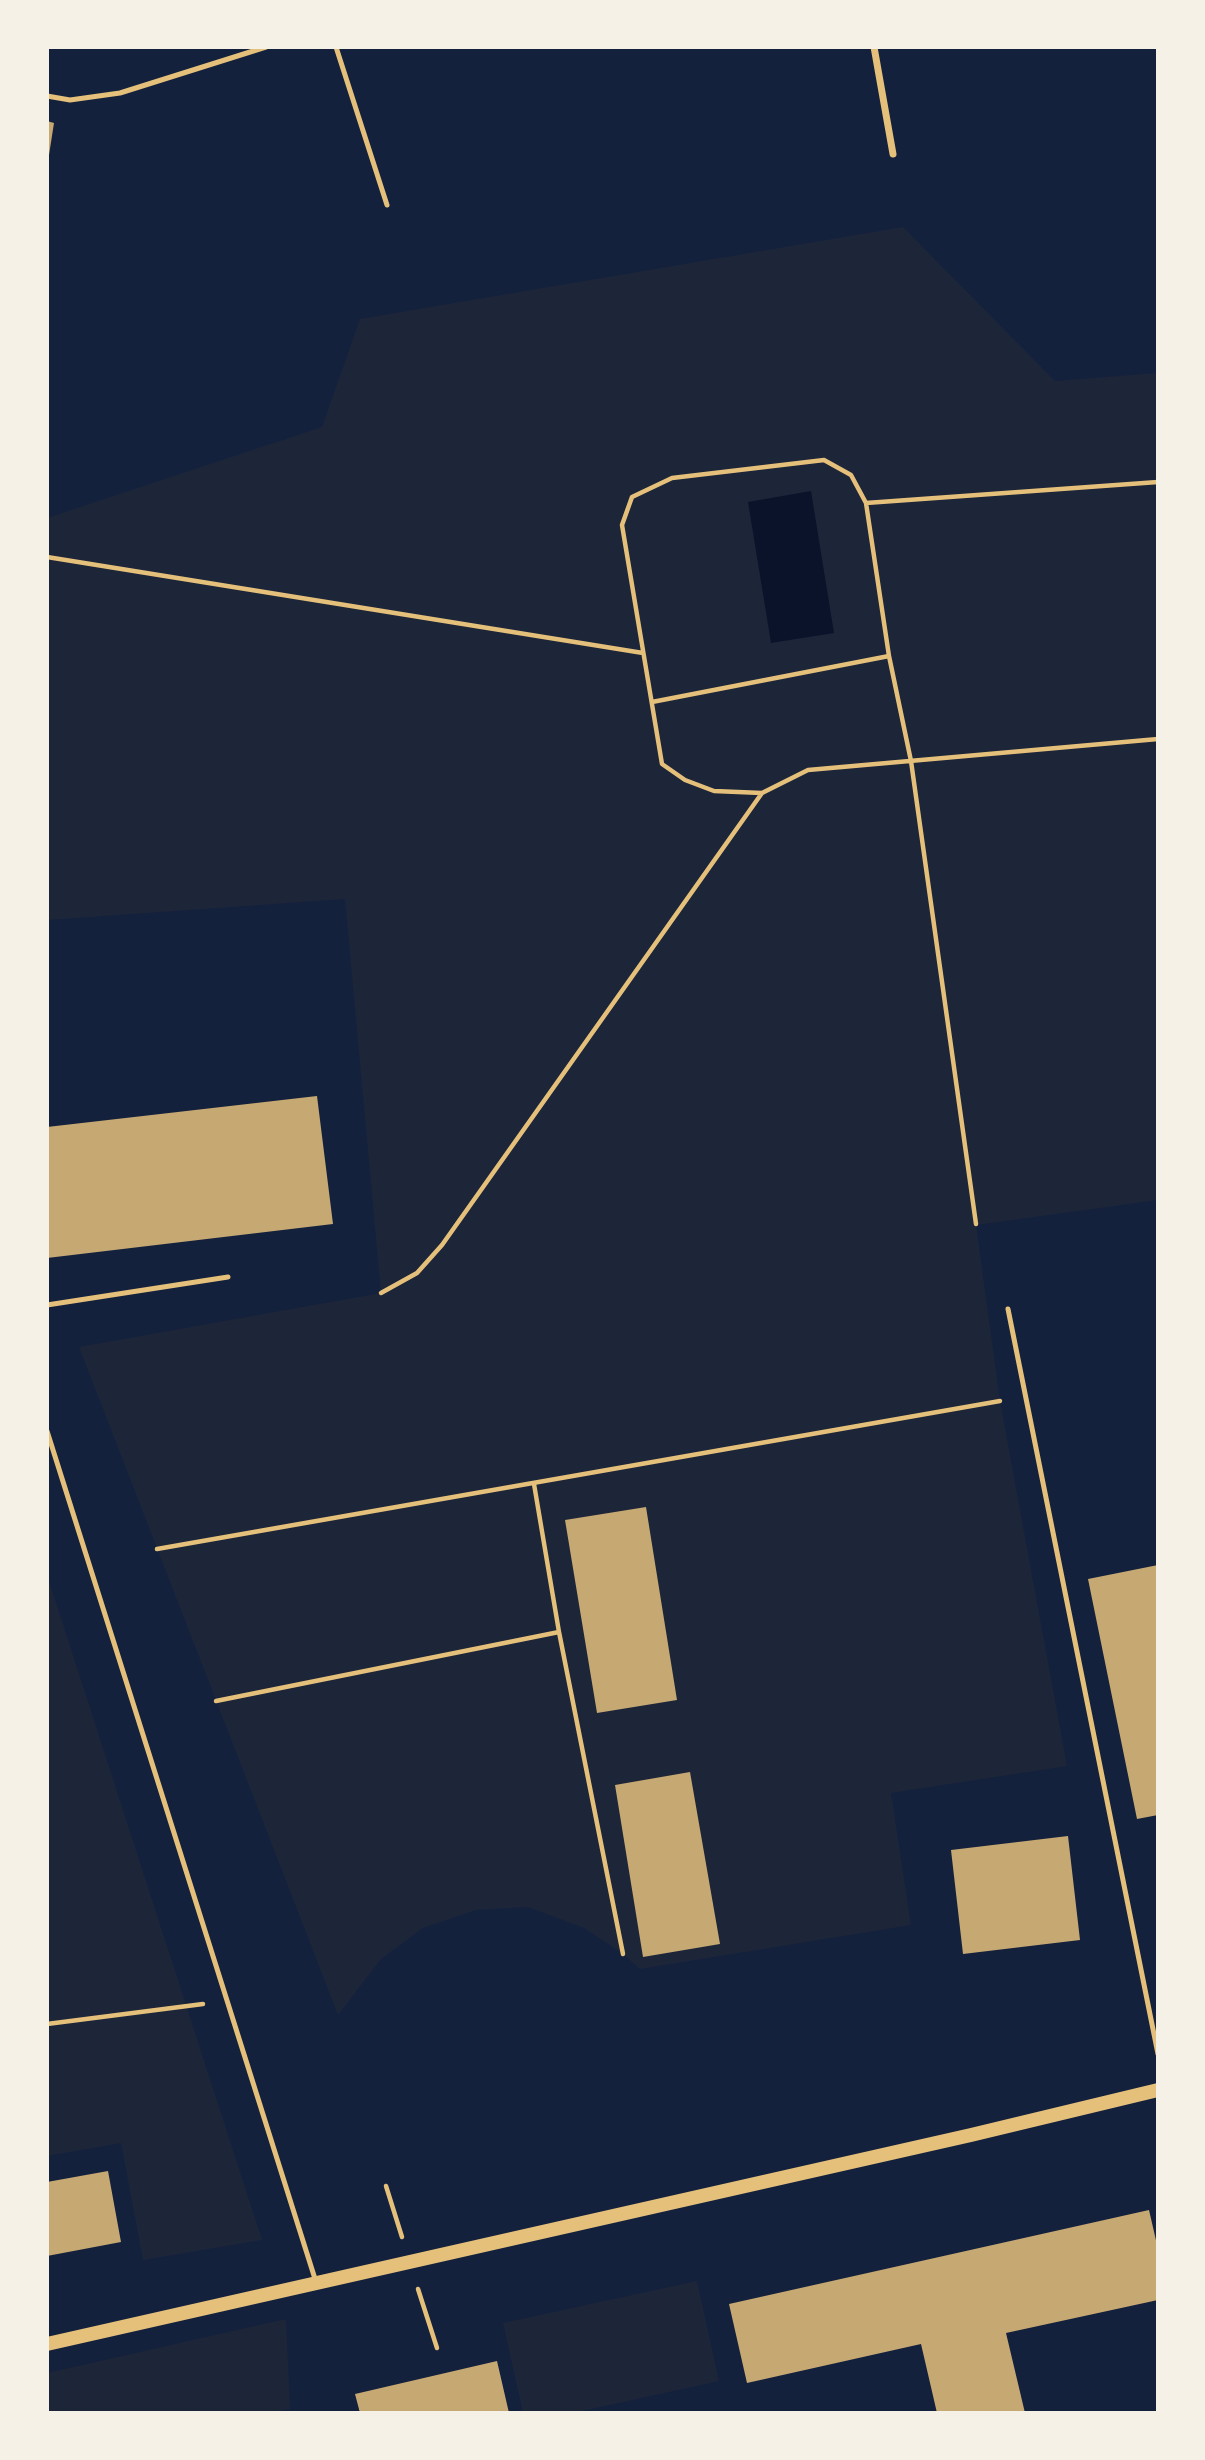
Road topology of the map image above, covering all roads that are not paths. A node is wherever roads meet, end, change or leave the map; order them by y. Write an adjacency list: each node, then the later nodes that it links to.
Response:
1 (266, 47): 4 (lane)
2 (336, 47): 6 (lane)
3 (874, 47): 5 (street)
4 (47, 96)
5 (893, 154)
6 (387, 205)
7 (228, 1277): 8 (lane)
8 (47, 1305)
9 (1008, 1309): 11 (lane)
10 (47, 1431): 13 (lane)
11 (1158, 2054)
12 (1158, 2090): 13 (main road)
13 (317, 2285): 14 (main road)
14 (47, 2344)

